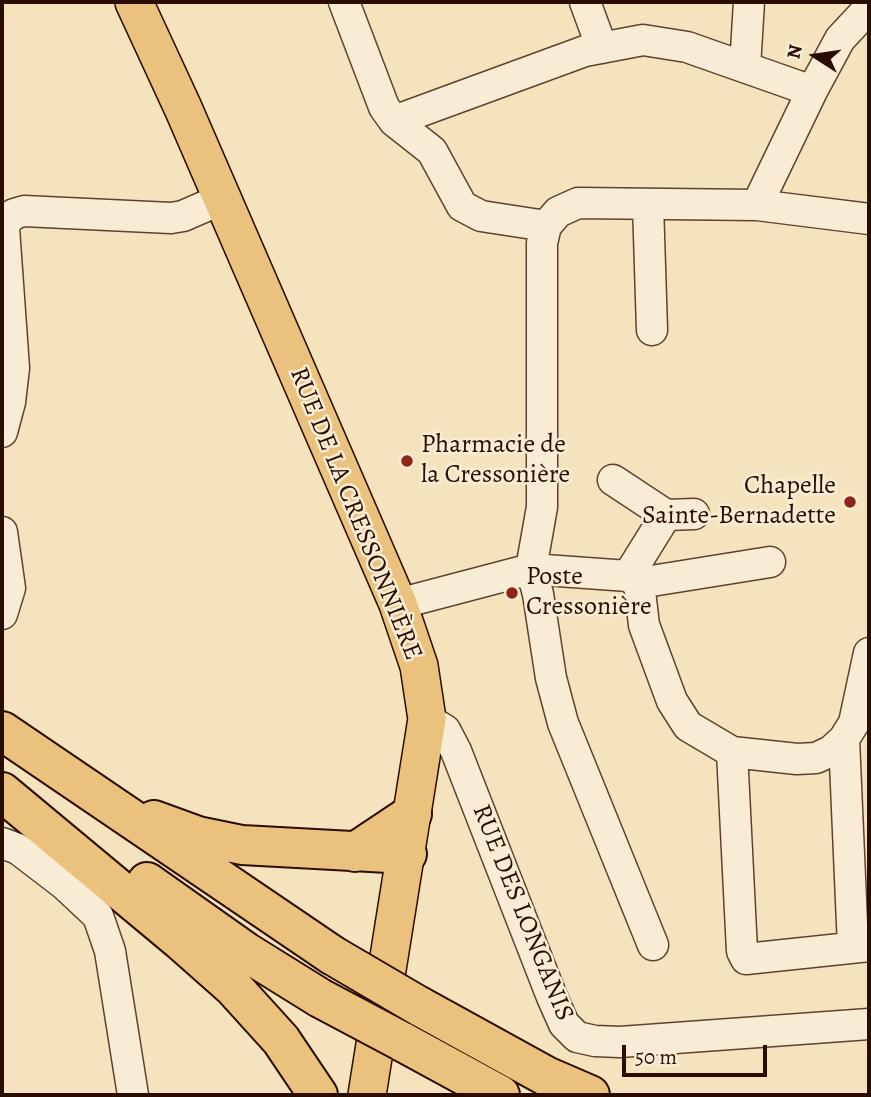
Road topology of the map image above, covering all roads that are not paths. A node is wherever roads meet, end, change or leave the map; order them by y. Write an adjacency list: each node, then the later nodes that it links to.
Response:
1 (134, 2): 10 (main road, RUE DE LA CRESSONNIÈRE)
2 (344, 2): 9 (street)
3 (585, 2): 6 (street)
4 (749, 2): 7 (street)
5 (869, 8): 8 (street)
6 (602, 48): 7 (street); 9 (street)
7 (745, 67): 8 (street)
8 (812, 91): 12 (street)
9 (394, 121): 14 (street)
10 (222, 199): 16 (street); 22 (main road, RUE DE LA CRESSONNIÈRE)
11 (648, 204): 12 (street); 14 (street); 15 (street)
12 (757, 205): 13 (street)
13 (869, 219)
14 (546, 226): 20 (street)
15 (652, 330)
16 (2, 432)
17 (613, 480): 21 (street)
18 (2, 532): 23 (street)
19 (770, 562): 21 (street)
20 (531, 569): 21 (street); 22 (street); 36 (street)
21 (633, 579): 28 (street)
22 (398, 604): 25 (main road, RUE DE LA CRESSONNIÈRE)
23 (2, 614)
24 (869, 653): 26 (street)
25 (427, 719): 32 (main road, RUE DE LA CRESSONNIÈRE); 38 (street, RUE DES LONGANIS)
26 (856, 728): 28 (street); 37 (street)
27 (2, 731): 31 (highway)
28 (732, 752): 37 (street)
29 (2, 780): 42 (highway, bridge)
30 (2, 792): 40 (highway)
31 (109, 804): 34 (highway); 43 (highway, bridge)
32 (412, 814): 34 (highway); 35 (main road, RUE DE LA CRESSONNIÈRE)
33 (2, 843): 39 (street)
34 (355, 852): 35 (highway)
35 (407, 854): 41 (main road, RUE DE LA CRESSONNIÈRE)
36 (653, 945)
37 (861, 946)
38 (869, 1024)
39 (133, 1095)
40 (318, 1095)
41 (367, 1095)
42 (500, 1095)
43 (590, 1095)

